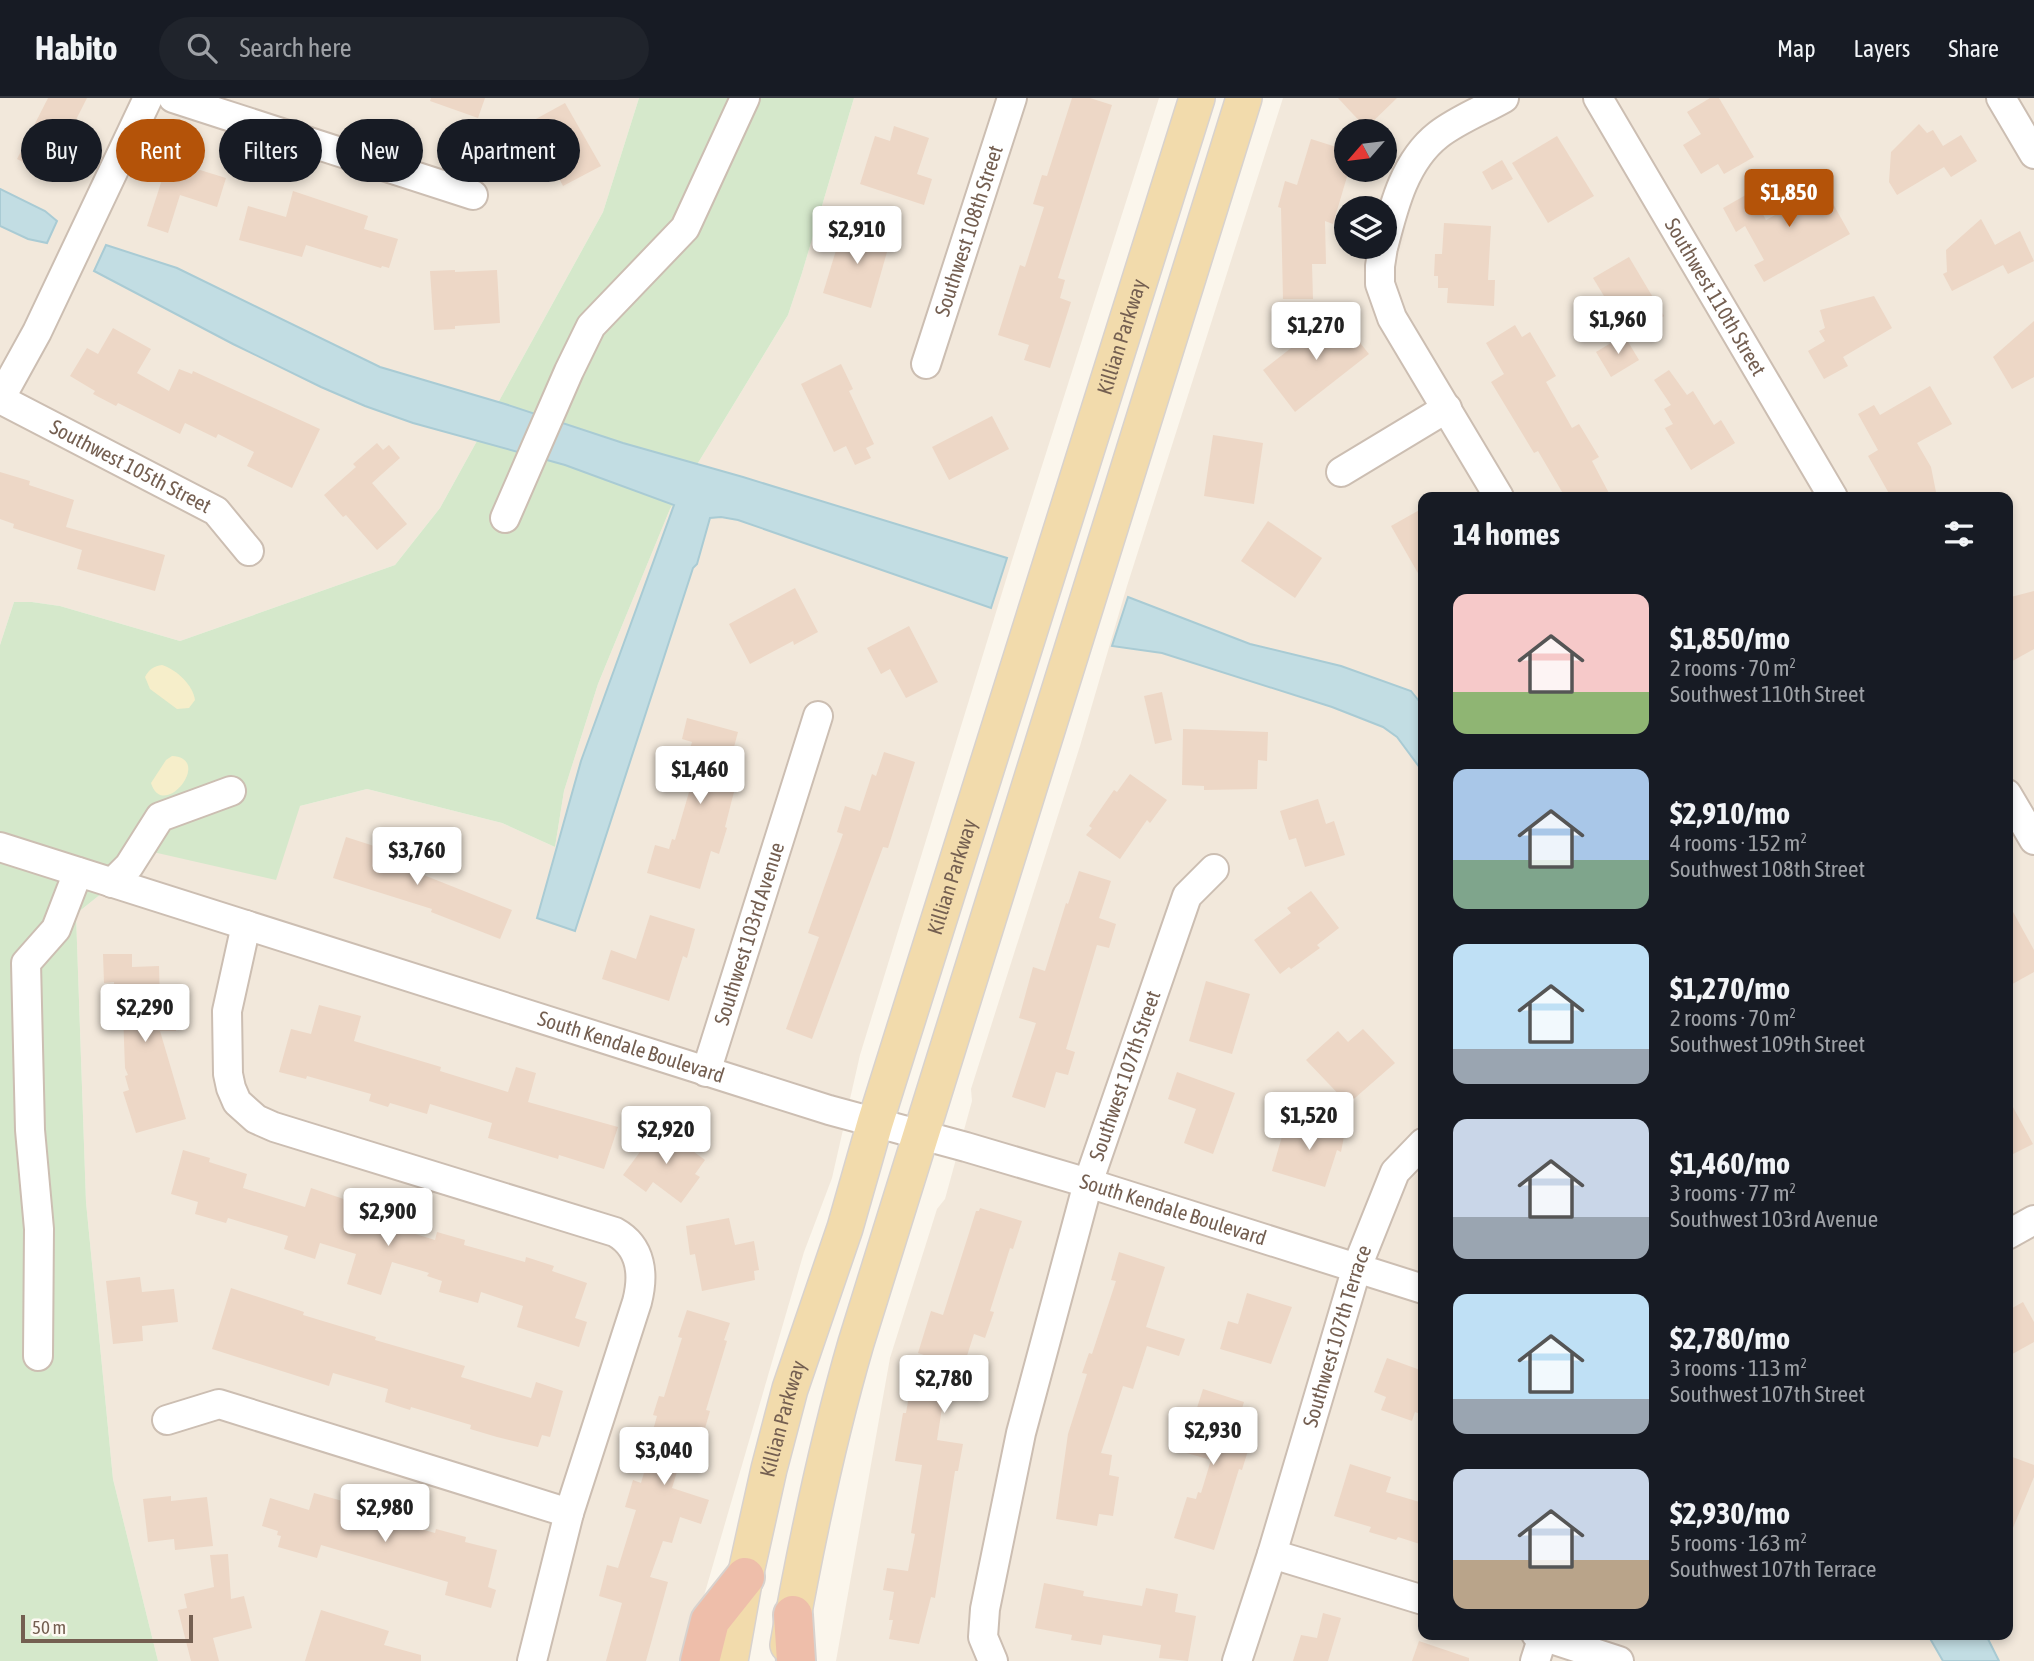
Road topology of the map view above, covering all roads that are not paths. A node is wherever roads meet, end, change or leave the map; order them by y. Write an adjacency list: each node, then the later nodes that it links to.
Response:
1 (148, 98): 15 (street)
2 (173, 98): 11 (street)
3 (745, 98): 20 (street)
4 (1012, 98): 14 (street, Southwest 108th Street)
5 (1197, 98): 32 (main road, Killian Parkway)
6 (1244, 98): 33 (main road)
7 (1504, 98): 12 (street)
8 (1598, 98): 19 (street, Southwest 110th Street)
9 (2001, 98): 10 (street)
10 (2034, 154)
11 (473, 195)
12 (1397, 204)
13 (1382, 259): 16 (street)
14 (926, 364)
15 (0, 399): 21 (street, Southwest 105th Street)
16 (1447, 408): 17 (street); 18 (street)
17 (1341, 472)
18 (1496, 492)
19 (1830, 492)
20 (505, 518)
21 (249, 551)
22 (818, 716): 31 (street, Southwest 103rd Avenue)
23 (231, 791): 29 (street)
24 (2013, 804): 25 (street)
25 (2034, 839)
26 (0, 847): 28 (street, South Kendale Boulevard)
27 (1213, 869): 35 (street, Southwest 107th Street)
28 (78, 872): 29 (street, South Kendale Boulevard); 40 (street)
29 (112, 883): 30 (street, South Kendale Boulevard)
30 (246, 925): 31 (street, South Kendale Boulevard); 42 (street)
31 (706, 1072): 32 (street, South Kendale Boulevard)
32 (875, 1124): 33 (street, South Kendale Boulevard); 44 (main road, Killian Parkway)
33 (921, 1135): 35 (street, South Kendale Boulevard); 46 (main road)
34 (1418, 1148): 38 (street, Southwest 107th Terrace)
35 (1088, 1183): 38 (street, South Kendale Boulevard); 53 (street, Southwest 107th Street)
36 (2034, 1220): 37 (street)
37 (2013, 1232)
38 (1357, 1267): 39 (street, South Kendale Boulevard); 43 (street, Southwest 107th Terrace)
39 (1418, 1287)
40 (38, 1356)
41 (167, 1420): 42 (street)
42 (569, 1513): 48 (street)
43 (1272, 1554): 45 (street); 54 (street, Southwest 107th Terrace)
44 (745, 1577): 49 (highway); 50 (main road, Killian Parkway)
45 (1418, 1598)
46 (793, 1615): 51 (main road); 52 (highway)
47 (1538, 1644): 55 (street)
48 (532, 1661)
49 (700, 1661)
50 (730, 1661)
51 (785, 1661)
52 (796, 1661)
53 (993, 1661)
54 (1237, 1661)
55 (1619, 1661)

